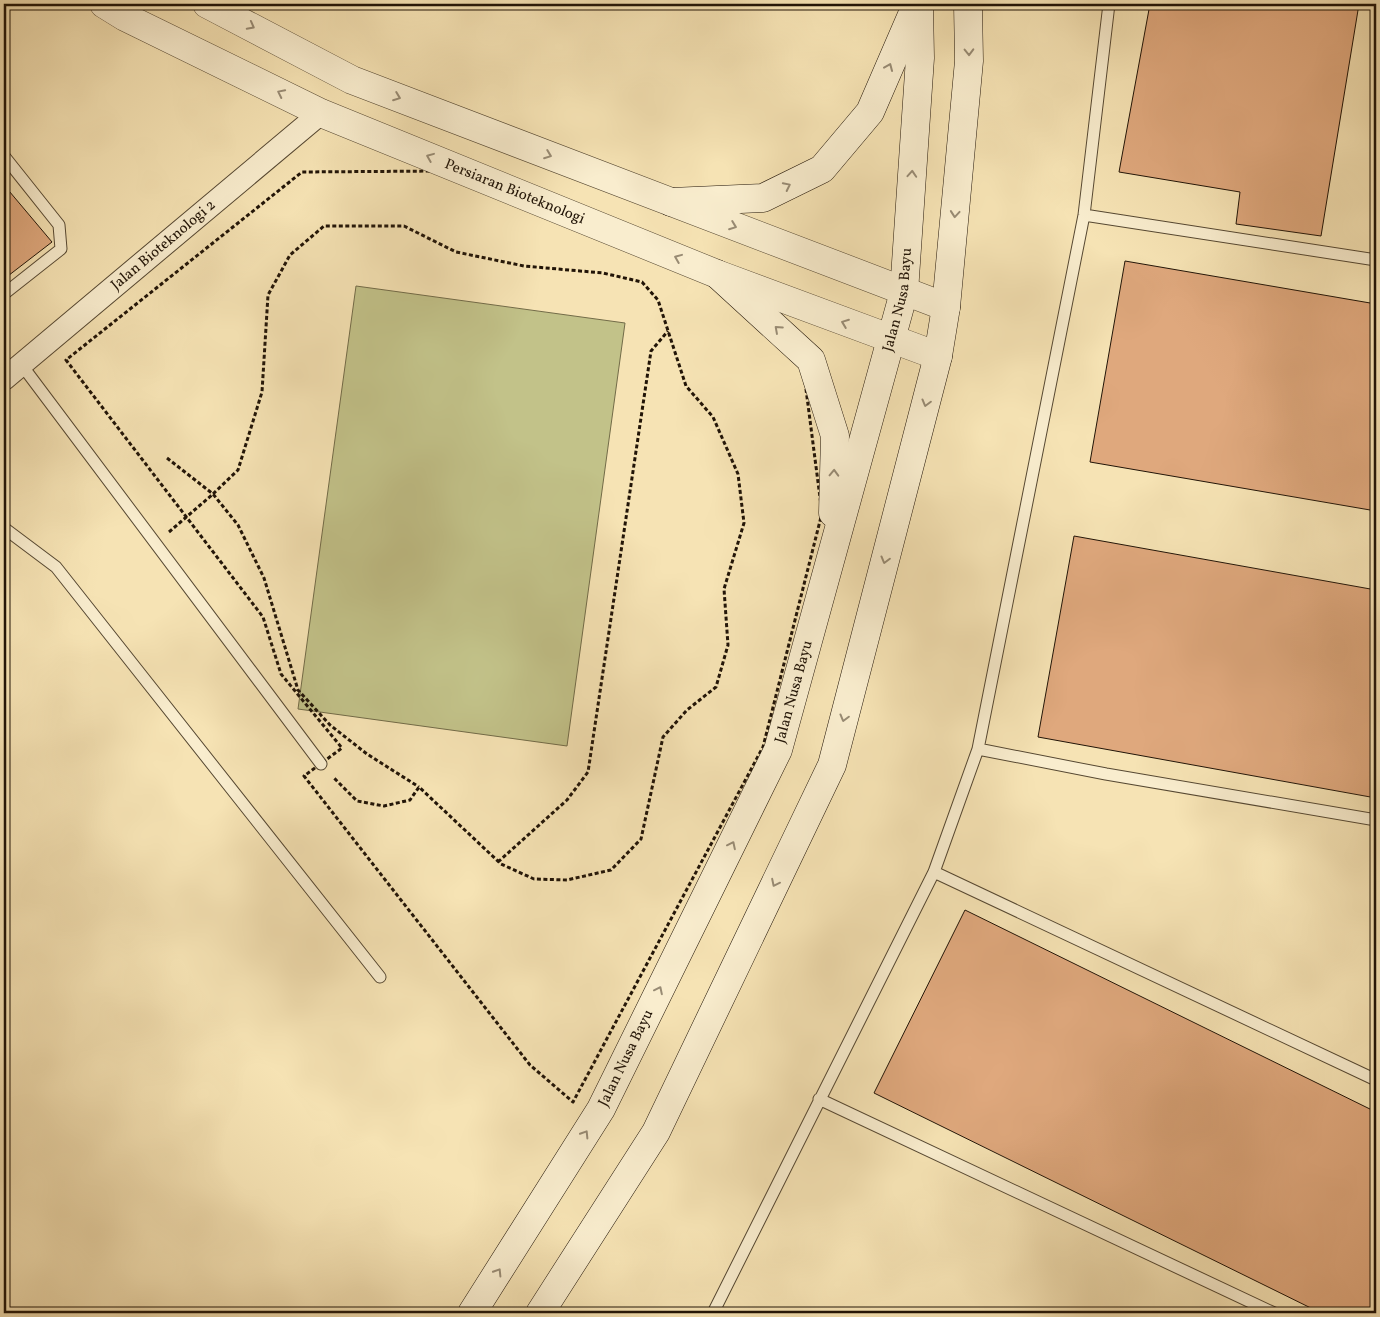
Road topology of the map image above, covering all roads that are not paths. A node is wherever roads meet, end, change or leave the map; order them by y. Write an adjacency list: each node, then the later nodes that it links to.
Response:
1 (104, 4): 6 (main road, Persiaran Bioteknologi, one-way to 1)
2 (207, 4): 8 (main road, one-way to 8)
3 (918, 4): 8 (main road, one-way to 3); 12 (main road, Jalan Nusa Bayu, one-way to 3)
4 (968, 4): 14 (main road, one-way to 14)
5 (1109, 4): 9 (lane)
6 (322, 113): 11 (main road, Persiaran Bioteknologi, one-way to 6); 17 (street, Jalan Bioteknologi 2)
7 (4, 156): 13 (lane)
8 (671, 202): 12 (main road, one-way to 12)
9 (1084, 215): 10 (lane); 21 (lane)
10 (1376, 260)
11 (718, 274): 15 (main road, Persiaran Bioteknologi, one-way to 11); 20 (main road, one-way to 11)
12 (904, 292): 14 (main road); 15 (main road, Jalan Nusa Bayu)
13 (4, 294)
14 (946, 307): 16 (main road)
15 (891, 340): 16 (main road, Persiaran Bioteknologi); 20 (main road, Jalan Nusa Bayu)
16 (938, 356): 29 (main road, one-way to 29)
17 (22, 364): 18 (street, Jalan Bioteknologi 2); 22 (lane)
18 (4, 379)
19 (4, 528): 25 (lane)
20 (831, 557): 28 (main road, Jalan Nusa Bayu, one-way to 20)
21 (978, 749): 23 (lane); 24 (lane)
22 (320, 764)
23 (1376, 820)
24 (934, 872): 26 (lane); 27 (lane)
25 (380, 978)
26 (1376, 1080)
27 (820, 1099): 30 (lane); 31 (lane)
28 (472, 1313)
29 (540, 1313)
30 (713, 1313)
31 (1274, 1313)

